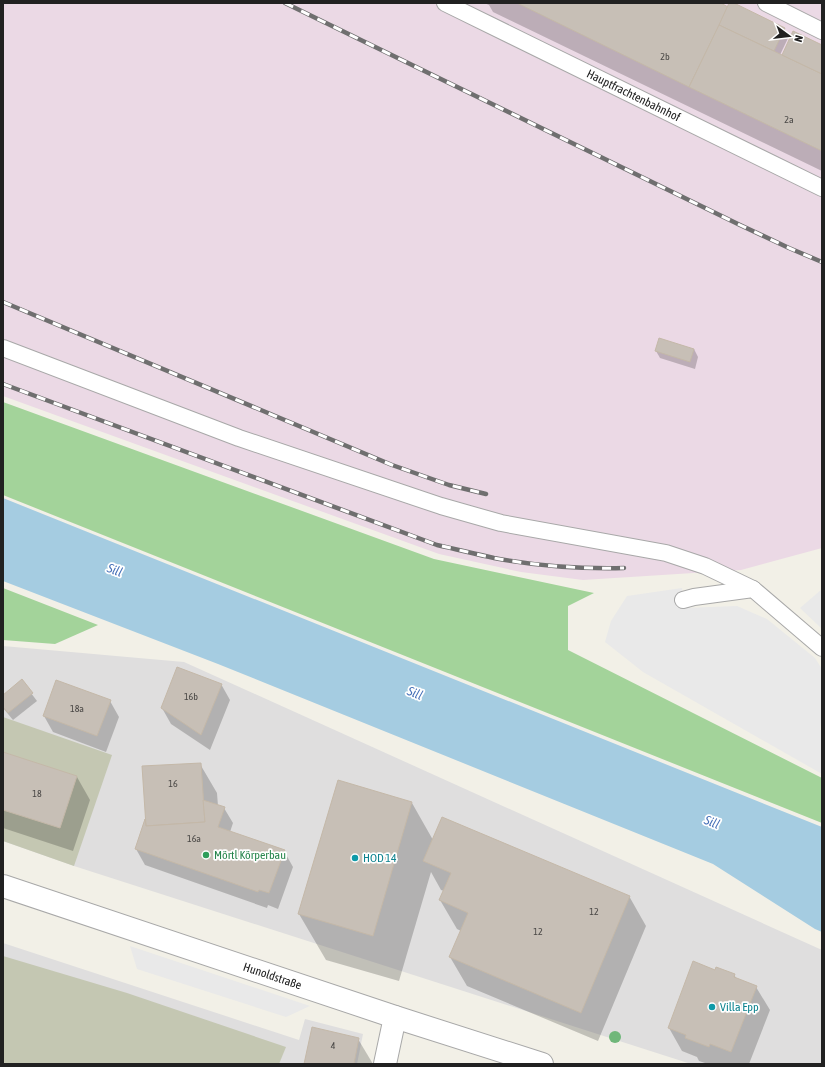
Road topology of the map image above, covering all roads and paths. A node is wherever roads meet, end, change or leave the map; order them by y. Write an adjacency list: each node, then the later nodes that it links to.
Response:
1 (445, 3): 4 (lane, Hauptfrachtenbahnhof)
2 (766, 3): 3 (lane)
3 (822, 31)
4 (822, 188)
5 (3, 348): 6 (lane)
6 (753, 589): 7 (lane); 8 (lane)
7 (683, 600)
8 (822, 648)
9 (3, 886): 10 (street, Hunoldstraße)
10 (395, 1017): 11 (street); 12 (street, Hunoldstraße)
11 (386, 1064)
12 (542, 1064)

